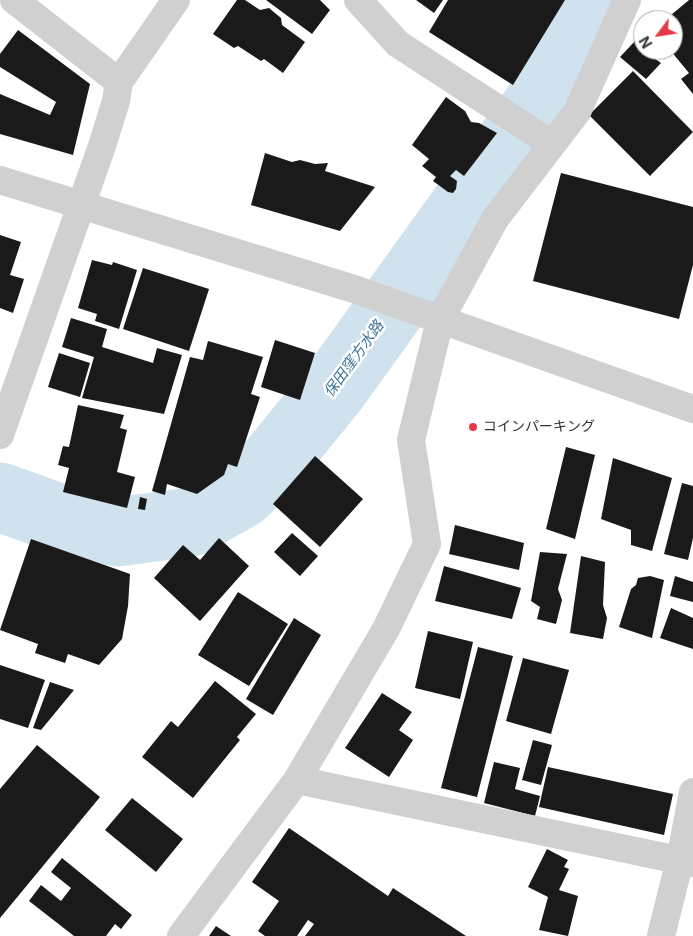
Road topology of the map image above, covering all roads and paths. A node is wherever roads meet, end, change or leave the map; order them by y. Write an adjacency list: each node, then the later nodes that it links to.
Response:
1 (14, 0): 5 (street)
2 (176, 0): 5 (street)
3 (358, 0): 6 (street)
4 (627, 0): 6 (street)
5 (119, 82): 8 (street)
6 (552, 144): 9 (street)
7 (0, 180): 8 (street)
8 (81, 206): 9 (street); 11 (street)
9 (440, 320): 10 (street); 12 (street)
10 (693, 409)
11 (0, 434)
12 (297, 780): 14 (street); 15 (street)
13 (693, 792): 14 (street)
14 (686, 862): 16 (street)
15 (182, 936)
16 (661, 936)

